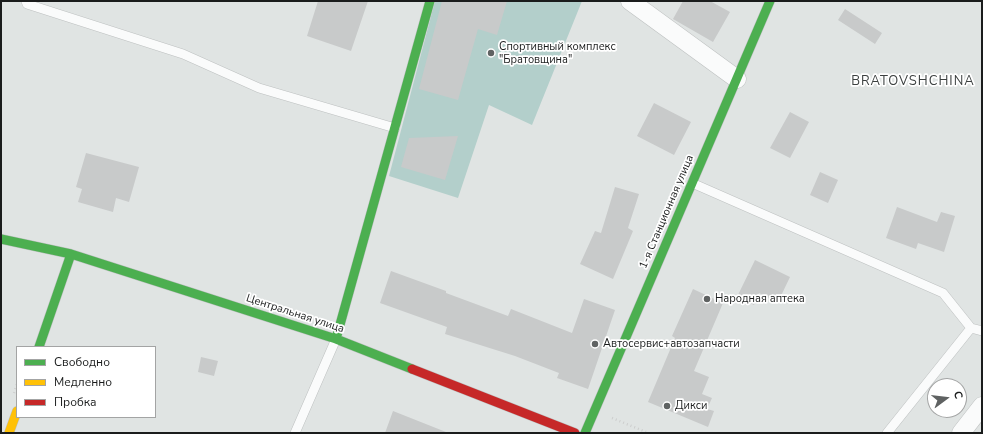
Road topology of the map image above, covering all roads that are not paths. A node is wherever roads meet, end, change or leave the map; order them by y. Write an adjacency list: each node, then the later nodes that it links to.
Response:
1 (26, 1): 6 (lane)
2 (430, 1): 6 (main road)
3 (630, 1): 5 (street)
4 (770, 1): 5 (main road, 1-я Станционная улица)
5 (737, 79): 7 (main road, 1-я Станционная улица)
6 (398, 129): 12 (main road)
7 (692, 183): 10 (lane); 19 (main road, 1-я Станционная улица)
8 (1, 239): 9 (main road, Центральная улица)
9 (71, 254): 12 (main road, Центральная улица); 13 (main road)
10 (971, 328): 11 (lane); 20 (lane)
11 (982, 331)
12 (336, 339): 17 (lane); 18 (main road, Центральная улица)
13 (39, 346)
14 (982, 406): 21 (street)
15 (16, 413): 16 (main road)
16 (9, 433)
17 (295, 433)
18 (575, 433)
19 (585, 433)
20 (887, 433)
21 (961, 433)

